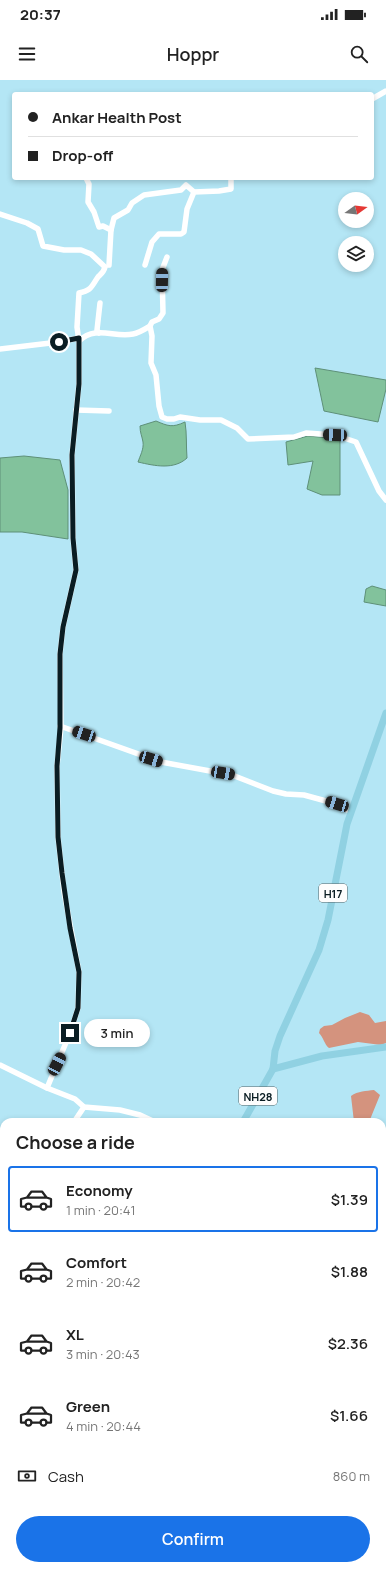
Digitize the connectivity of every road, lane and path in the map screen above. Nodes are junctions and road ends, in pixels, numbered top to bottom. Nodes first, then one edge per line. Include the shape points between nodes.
1 (386, 91) edge
2 (374, 98) edge
3 (87, 180) edge
4 (231, 180) edge
5 (194, 192) junction
6 (0, 214) edge
7 (111, 230) junction
8 (167, 257) dead end
9 (109, 265) dead end
10 (145, 265) dead end
11 (100, 303) dead end
12 (150, 326) junction
13 (99, 333) junction
14 (79, 340) junction
15 (0, 348) edge
16 (76, 410) junction
17 (109, 411) dead end
18 (386, 500) edge
19 (386, 713) edge
20 (60, 726) junction
21 (351, 812) junction
22 (386, 1047) edge
23 (0, 1065) edge
24 (272, 1069) junction
25 (47, 1088) junction
26 (84, 1107) junction
27 (77, 1118) edge
28 (146, 1118) edge
29 (246, 1118) edge

1 - 2 street
3 - 7 street via 88,202 99,227 104,226
4 - 5 street via 231,189
5 - 7 street via 186,185 181,190 144,195 132,203 128,210 114,218
5 - 10 street via 187,209 184,232 159,234 152,242
6 - 14 street via 27,222 38,229 43,246 82,250 91,254 105,267 92,287 79,293
7 - 9 street
8 - 12 street via 162,270 163,313
11 - 13 street via 97,330
12 - 13 street via 133,334
12 - 18 street via 151,363 156,375 162,417 221,420 237,428 248,439 294,437 306,433 335,435 356,442 379,491
13 - 14 street via 89,334
14 - 15 street
14 - 16 street
16 - 17 street
16 - 20 street via 72,455 76,570 63,627 60,654
19 - 21 main road, H17
20 - 21 street via 161,762 232,775 273,791 304,795 337,804
20 - 25 street via 57,766 58,837 64,892 79,972 78,1008
21 - 24 main road, H17 via 319,950 280,1036
22 - 24 main road, NH28 via 322,1056
23 - 25 street
24 - 29 main road, NH28
25 - 26 street via 75,1099
26 - 27 street
26 - 28 street via 120,1110

